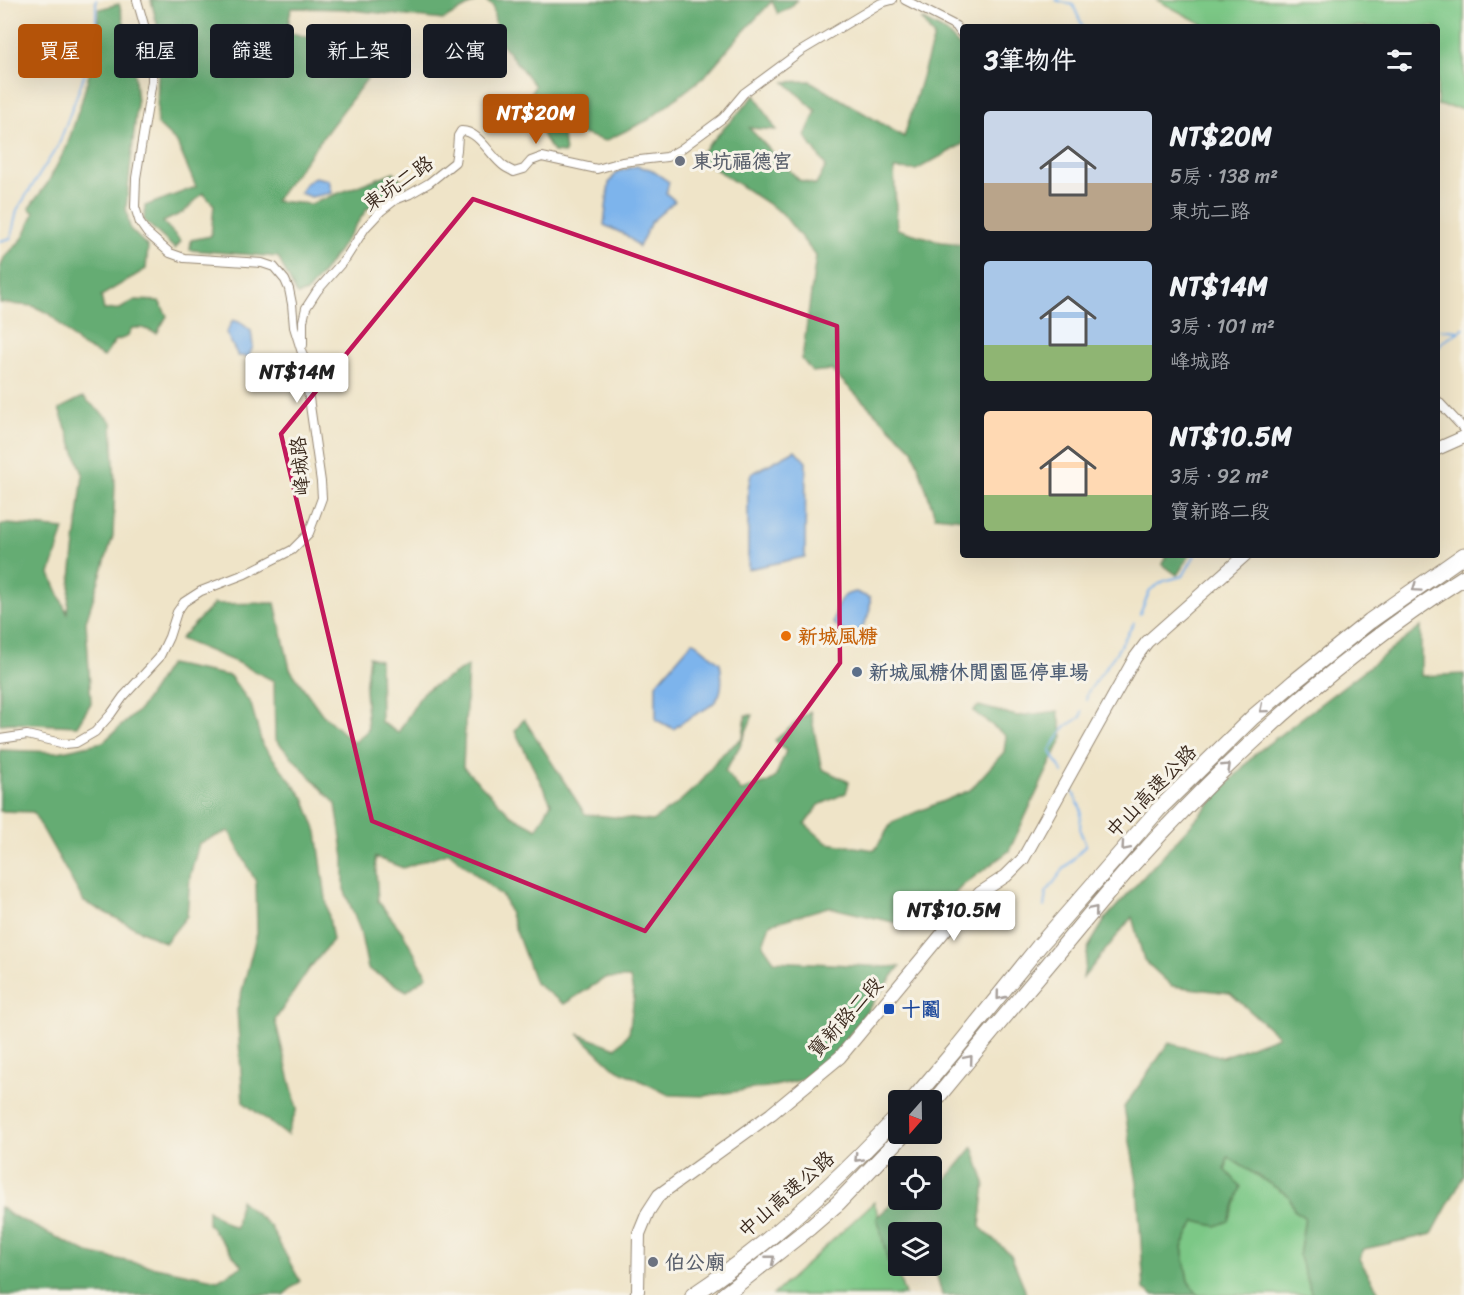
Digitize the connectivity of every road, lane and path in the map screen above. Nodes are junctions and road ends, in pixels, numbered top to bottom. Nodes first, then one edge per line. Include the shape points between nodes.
1 (137, 0) edge
2 (892, 0) edge
3 (905, 0) edge
4 (960, 32) edge
5 (303, 356) junction
6 (1440, 403) edge
7 (1464, 429) edge
8 (1464, 437) edge
9 (1440, 448) edge
10 (1464, 555) edge
11 (1242, 558) edge
12 (1464, 576) edge
13 (0, 739) edge
14 (921, 1090) edge
15 (942, 1092) edge
16 (888, 1126) edge
17 (894, 1144) edge
18 (636, 1295) edge
19 (693, 1295) edge
20 (724, 1295) edge

1 - 5 street, 峰城路 via 152,53 152,81 136,178 135,207 140,223 171,253 184,258 274,267 289,289
2 - 5 street, 東坑二路 via 801,51 744,93 723,118 667,157 597,169 542,156 514,172 504,167 475,136 461,131 455,162 429,183 381,211 317,291 303,321
3 - 4 street
5 - 13 street, 峰城路 via 322,498 309,533 292,550 184,602 159,658 95,732 76,743 64,744 27,735
6 - 7 street
8 - 9 street
10 -> 14 highway, 中山高速公路 via 1370,621 1294,682 1158,810
11 - 18 street, 寶新路二段 via 1147,642 1135,658 1023,859 961,911 840,1058 771,1114 659,1194 639,1234
15 -> 12 highway, 中山高速公路 via 1133,864 1212,782 1269,727 1376,637
16 -> 19 highway, 中山高速公路 via 816,1198
20 -> 17 highway, 中山高速公路 via 831,1209

